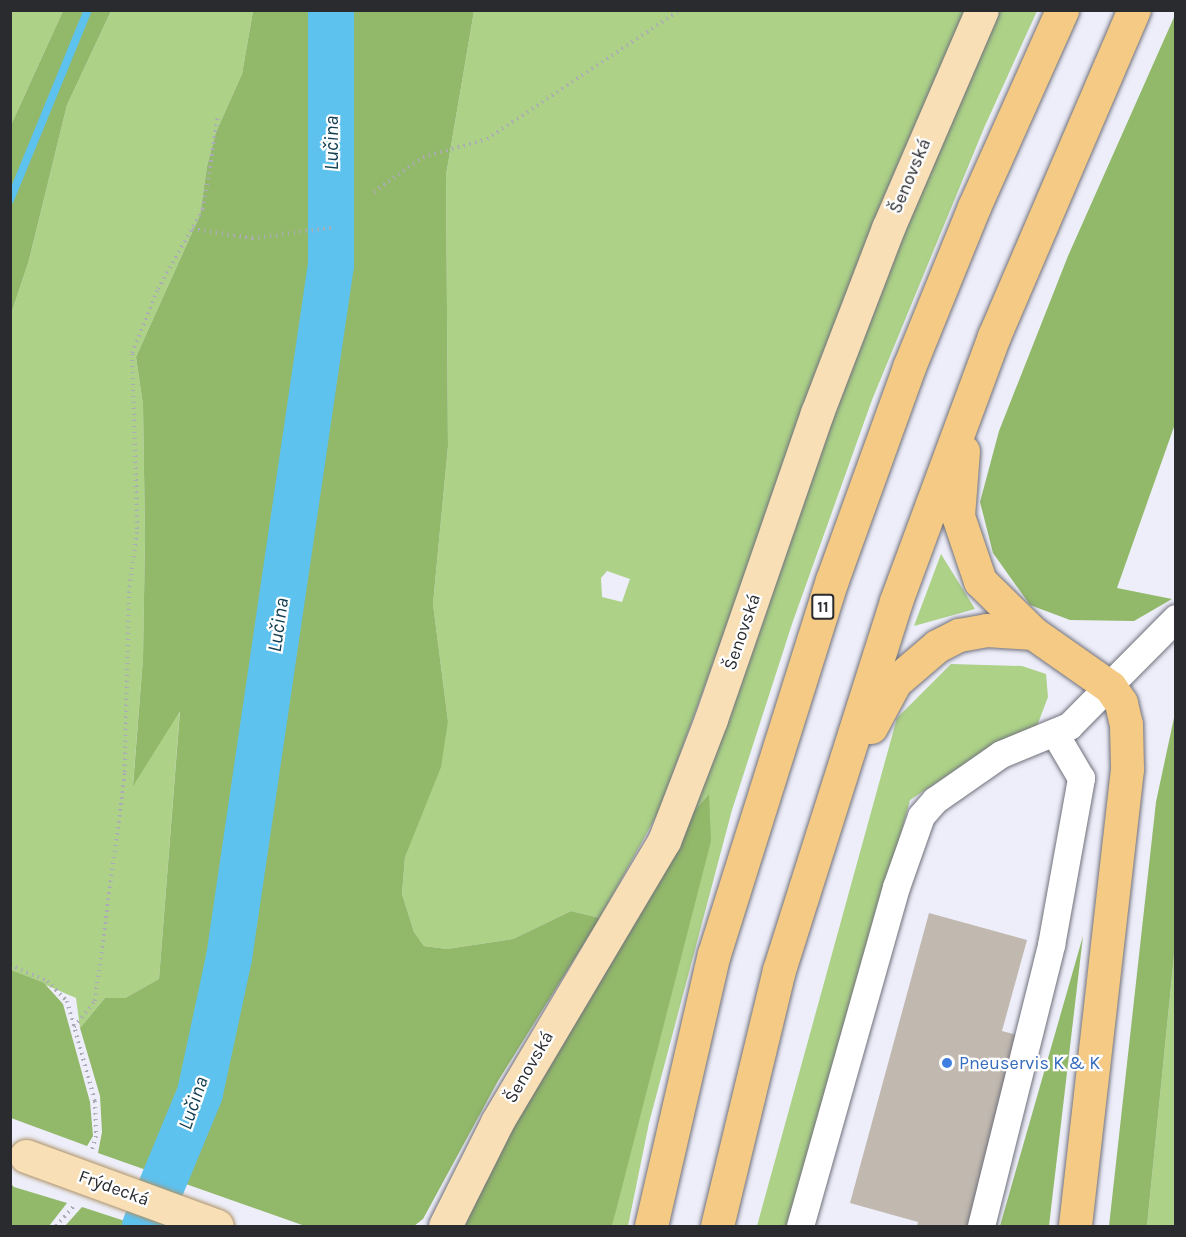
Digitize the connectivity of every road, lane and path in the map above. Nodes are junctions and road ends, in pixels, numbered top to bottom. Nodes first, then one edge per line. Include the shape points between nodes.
1 (680, 10) edge
2 (982, 10) edge
3 (1062, 10) edge
4 (1134, 10) edge
5 (218, 116) dead end
6 (374, 192) dead end
7 (332, 228) dead end
8 (192, 229) junction
9 (994, 336) junction
10 (1176, 618) edge
11 (1033, 633) junction
12 (1110, 687) junction
13 (1054, 732) junction
14 (814, 850) junction
15 (10, 965) edge
16 (74, 1027) junction
17 (18, 1153) edge
18 (90, 1157) dead end
19 (76, 1198) dead end
20 (56, 1227) edge
21 (217, 1227) edge
22 (445, 1227) edge
23 (651, 1227) edge
24 (717, 1227) edge
25 (800, 1227) edge
26 (981, 1227) edge
27 (1075, 1227) edge

1 - 6 path via 487,139 423,157
2 - 22 main road, Šenovská via 888,228 817,413 722,688 664,841 497,1122
3 - 23 highway, 11 via 974,207 909,367 832,580 714,954
4 - 9 highway
5 - 8 path via 203,209
7 - 8 path via 252,238
8 - 16 path via 158,289 132,353 137,529 129,593 125,772 95,1001
9 - 11 highway via 963,451 958,516 980,581
9 - 14 highway via 896,601
10 - 12 street
11 - 12 highway
11 - 14 highway via 986,630 959,635 937,646 905,671 872,723 844,810
12 - 13 street via 1069,726
12 - 27 highway via 1121,703 1126,724 1127,770
13 - 25 street via 1001,754 935,800 921,816 896,887
13 - 26 street via 1081,778 1052,945
14 - 24 highway via 779,970
15 - 16 path via 47,981 67,1001
16 - 18 path via 95,1101 96,1136
17 - 21 main road, Frýdecká, bridge
19 - 20 path via 73,1208

